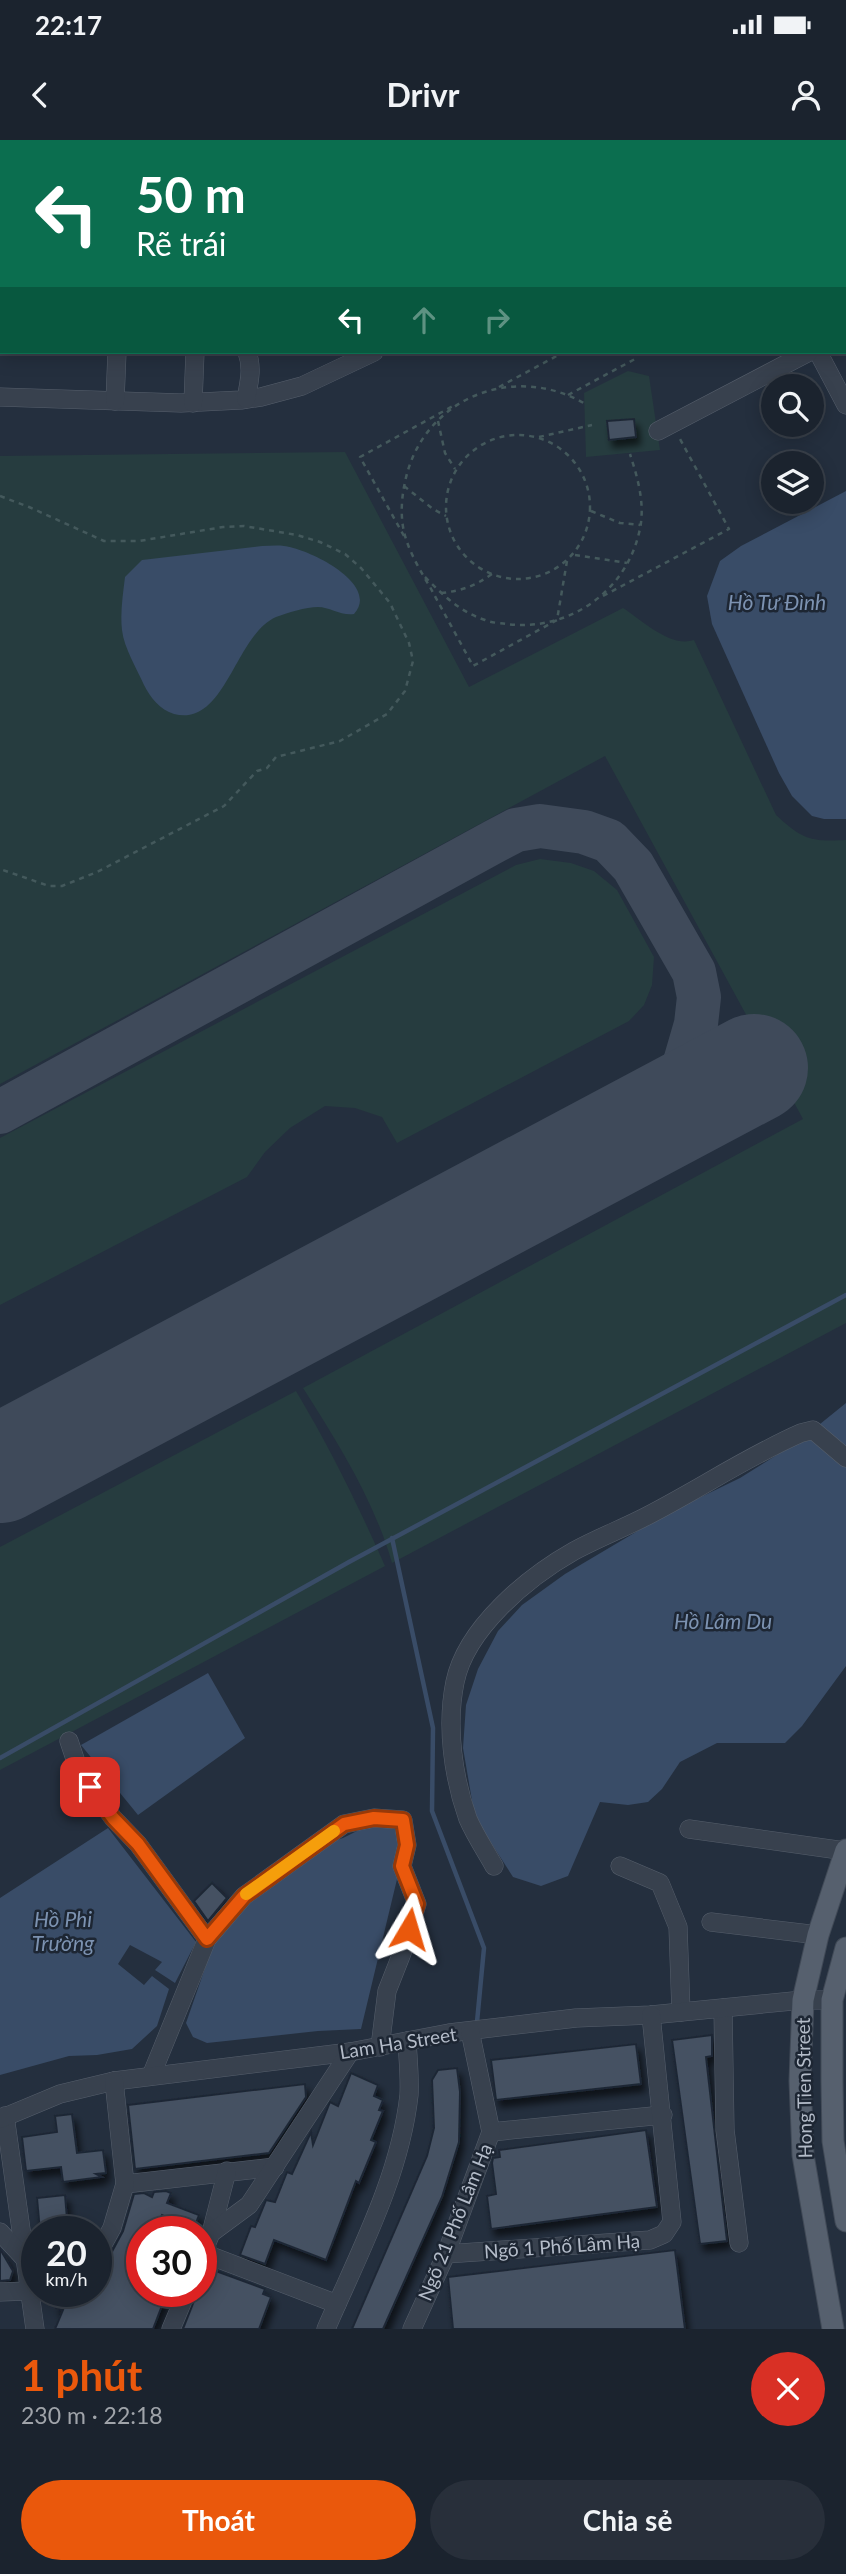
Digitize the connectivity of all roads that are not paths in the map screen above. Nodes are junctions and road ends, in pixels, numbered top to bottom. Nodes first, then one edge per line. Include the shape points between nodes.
1 (117, 354) edge
2 (193, 354) edge
3 (248, 354) edge
4 (370, 354) edge
5 (805, 354) edge
6 (819, 354) edge
7 (0, 397) edge
8 (246, 399) junction
9 (115, 401) junction
10 (193, 403) junction
11 (846, 405) edge
12 (665, 428) road end
13 (846, 1458) edge
14 (69, 1741) dead end
15 (690, 1829) dead end
16 (846, 1851) edge
17 (494, 1866) dead end
18 (620, 1866) dead end
19 (711, 1923) dead end
20 (818, 1935) junction
21 (207, 1939) junction
22 (846, 1948) edge
23 (803, 2000) junction
24 (832, 2000) junction
25 (723, 2008) junction
26 (681, 2012) junction
27 (651, 2015) junction
28 (470, 2031) junction
29 (407, 2041) junction
30 (380, 2047) junction
31 (350, 2052) junction
32 (151, 2076) junction
33 (114, 2081) junction
34 (663, 2115) junction
35 (3, 2117) edge
36 (491, 2132) junction
37 (841, 2158) edge
38 (275, 2167) junction
39 (227, 2171) junction
40 (125, 2184) junction
41 (215, 2216) edge
42 (846, 2221) edge
43 (112, 2228) edge
44 (217, 2229) edge
45 (0, 2232) edge
46 (21, 2238) edge
47 (739, 2243) dead end
48 (446, 2254) junction
49 (21, 2255) edge
50 (217, 2260) edge
51 (21, 2291) edge
52 (0, 2292) edge
53 (337, 2304) junction
54 (34, 2307) edge
55 (181, 2307) edge
56 (35, 2329) edge
57 (173, 2329) edge
58 (326, 2329) edge
59 (412, 2329) edge
60 (833, 2329) edge

1 - 9 street
2 - 10 street
3 - 8 street
4 - 8 street via 302,386
5 - 12 street
6 - 11 street
7 - 9 street
8 - 10 street
9 - 10 street
13 - 17 street via 813,1430 787,1439 573,1552 498,1608 464,1658 455,1682 452,1727 455,1774 469,1820
14 - 21 street via 79,1771
15 - 16 street
16 - 20 main road, Hong Tien Street
18 - 26 street via 660,1883 678,1927
19 - 20 street
20 - 23 main road, Hong Tien Street
21 - 30 street via 244,1896 344,1824 374,1818 403,1820 407,1845 402,1866 417,1904 387,1991
21 - 32 street
22 - 24 main road, Hong Tien Street
23 - 24 street, Lam Ha Street
23 - 25 street, Lam Ha Street
23 - 60 main road, Hong Tien Street via 803,2155
24 - 37 main road, Hong Tien Street via 832,2129
25 - 26 street, Lam Ha Street
25 - 47 street via 725,2130
26 - 27 street, Lam Ha Street
27 - 28 street, Lam Ha Street via 576,2018
27 - 34 street, Ngõ 1 Phố Lâm Hạ
28 - 29 street, Lam Ha Street
28 - 36 street, Ngõ 21 Phố Lâm Hạ
29 - 30 street, Lam Ha Street
29 - 53 street via 409,2094 401,2137 374,2218
30 - 31 street, Lam Ha Street
31 - 32 street, Lam Ha Street
31 - 38 street
32 - 33 street, Lam Ha Street
33 - 35 street, Lam Ha Street via 60,2094
33 - 40 street
34 - 36 street
34 - 48 street, Ngõ 1 Phố Lâm Hạ via 672,2222 664,2234 650,2240
35 - 46 street
36 - 48 street, Ngõ 21 Phố Lâm Hạ
37 - 42 main road, Hong Tien Street
38 - 39 street
38 - 44 street via 249,2205
39 - 40 street
39 - 41 street
40 - 43 street
45 - 49 street
48 - 59 street, Ngõ 21 Phố Lâm Hạ
50 - 53 street
51 - 52 street
53 - 58 street
54 - 56 street
55 - 57 street

